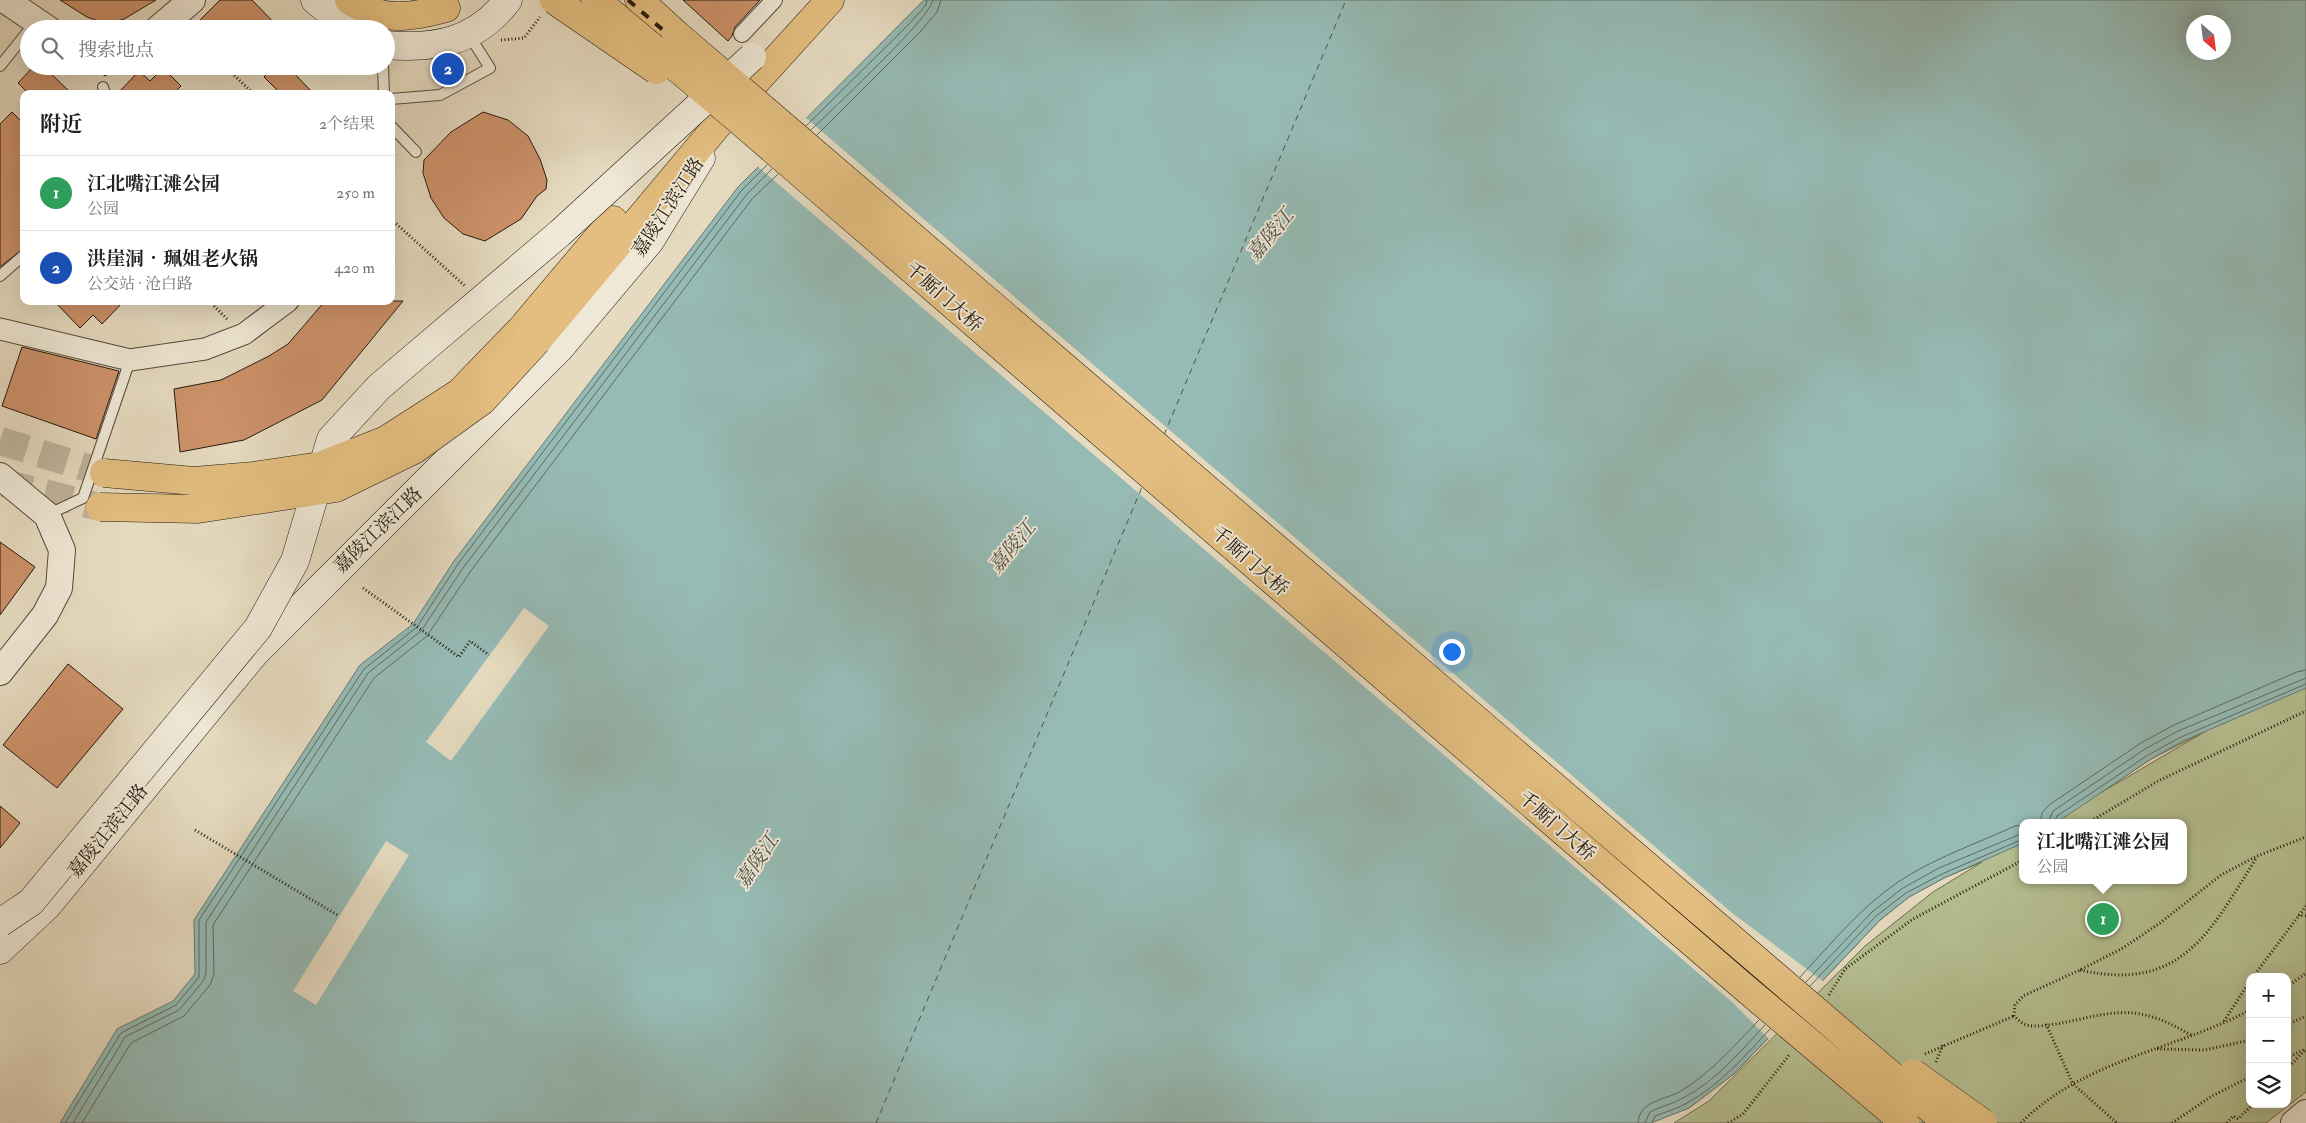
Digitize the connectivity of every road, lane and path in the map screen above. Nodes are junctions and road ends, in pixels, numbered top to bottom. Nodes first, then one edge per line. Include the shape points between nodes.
1 (5, 0) edge
2 (192, 0) edge
3 (315, 0) edge
4 (349, 0) edge
5 (508, 0) edge
6 (596, 0) edge
7 (639, 0) edge
8 (774, 0) edge
9 (804, 0) edge
10 (830, 0) edge
11 (446, 8) dead end
12 (548, 8) edge
13 (27, 20) edge
14 (169, 20) edge
15 (340, 20) edge
16 (469, 35) junction
17 (498, 40) dead end
18 (20, 44) edge
19 (395, 45) edge
20 (747, 46) junction
21 (0, 66) edge
22 (234, 75) edge
23 (383, 75) edge
24 (250, 90) edge
25 (384, 90) edge
26 (395, 99) edge
27 (733, 112) junction
28 (395, 130) edge
29 (416, 152) dead end
30 (395, 223) edge
31 (20, 258) edge
32 (0, 276) edge
33 (469, 290) dead end
34 (213, 305) edge
35 (283, 305) edge
36 (0, 329) edge
37 (244, 334) junction
38 (130, 360) junction
39 (104, 473) tunnel mouth
40 (0, 476) edge
41 (100, 507) tunnel mouth
42 (47, 515) junction
43 (295, 562) junction
44 (336, 570) junction
45 (363, 588) dead end
46 (489, 655) dead end
47 (0, 672) edge
48 (2306, 711) edge
49 (2095, 819) edge
50 (195, 830) dead end
51 (2306, 837) edge
52 (2257, 856) junction
53 (2019, 862) edge
54 (2306, 906) edge
55 (2298, 915) junction
56 (339, 916) dead end
57 (2306, 916) edge
58 (2, 944) edge
59 (1764, 967) junction
60 (1845, 969) dead end
61 (2080, 970) junction
62 (2256, 973) edge
63 (2306, 973) edge
64 (2291, 985) edge
65 (2246, 987) edge
66 (1746, 989) junction
67 (2246, 1012) edge
68 (2014, 1016) junction
69 (2306, 1016) edge
70 (2224, 1022) junction
71 (2291, 1023) edge
72 (2046, 1024) junction
73 (2191, 1035) junction
74 (2246, 1041) edge
75 (2154, 1049) junction
76 (2306, 1049) edge
77 (2291, 1056) edge
78 (1919, 1057) dead end
79 (2291, 1065) edge
80 (2246, 1079) edge
81 (2073, 1084) junction
82 (2249, 1108) edge
83 (2306, 1114) edge
84 (1877, 1123) edge
85 (1905, 1123) edge
86 (1947, 1123) edge
87 (1983, 1123) edge
88 (2021, 1123) edge
89 (2117, 1123) edge
90 (2172, 1123) edge
91 (2227, 1123) edge
92 (2294, 1123) edge

1 - 13 street
2 - 14 street
3 - 15 main road
4 - 11 main road via 363,9 393,17 414,16
5 - 16 main road via 490,21
6 - 27 main road, 千厮门大桥, bridge
7 - 59 main road, 千厮门大桥, bridge via 750,99
8 - 20 street
9 - 20 main road, 嘉陵江滨江路
10 - 27 main road, 嘉陵江滨江路
12 - 17 path via 524,38
12 - 27 main road, bridge
16 - 19 main road via 441,44
16 - 26 lane via 490,68 440,95
18 - 21 lane
20 - 39 main road, 嘉陵江滨江路, bridge via 521,329 459,393 386,440 320,466 194,481
20 - 43 main road, 嘉陵江滨江路, bridge via 560,232 379,387 331,439
22 - 24 path
23 - 25 lane
27 - 41 main road, 嘉陵江滨江路, bridge via 482,401 414,450 336,488 198,509
27 - 44 main road, 嘉陵江滨江路 via 650,240 560,348
27 - 66 main road, 千厮门大桥, bridge
28 - 29 lane
30 - 33 path
31 - 32 lane
34 - 37 path
35 - 37 street
36 - 38 street
37 - 38 street via 205,349
38 - 42 lane via 83,498
40 - 42 street
42 - 47 street via 62,550 59,588 45,615
43 - 44 main road via 307,577
43 - 58 main road, 嘉陵江滨江路, bridge via 258,628 31,902
44 - 58 main road, 嘉陵江滨江路 via 255,653 47,906
45 - 46 path via 459,657 470,641
48 - 49 path via 2158,781
50 - 56 path
51 - 52 path
52 - 61 path via 2221,875 2122,948
52 - 61 path via 2217,922 2182,956 2160,968 2133,976 2106,976
53 - 60 path via 1913,919
54 - 55 path
55 - 57 path
55 - 62 path
59 - 86 main road, 千厮门大桥, bridge
59 - 87 main road, bridge
61 - 68 path via 2023,996 2016,1004
63 - 64 path
65 - 70 path
66 - 84 main road, bridge
66 - 85 main road, 千厮门大桥, bridge
67 - 70 path
68 - 72 path via 2022,1024
68 - 78 path
69 - 71 path
70 - 73 path
72 - 73 path via 2096,1015 2132,1013 2160,1018
72 - 81 path
73 - 75 path
74 - 75 path via 2205,1050
75 - 81 path
76 - 77 path
76 - 79 path
80 - 90 path via 2212,1096
81 - 88 path via 2058,1092
81 - 89 path
82 - 91 path via 2238,1119 2233,1116
83 - 92 street

